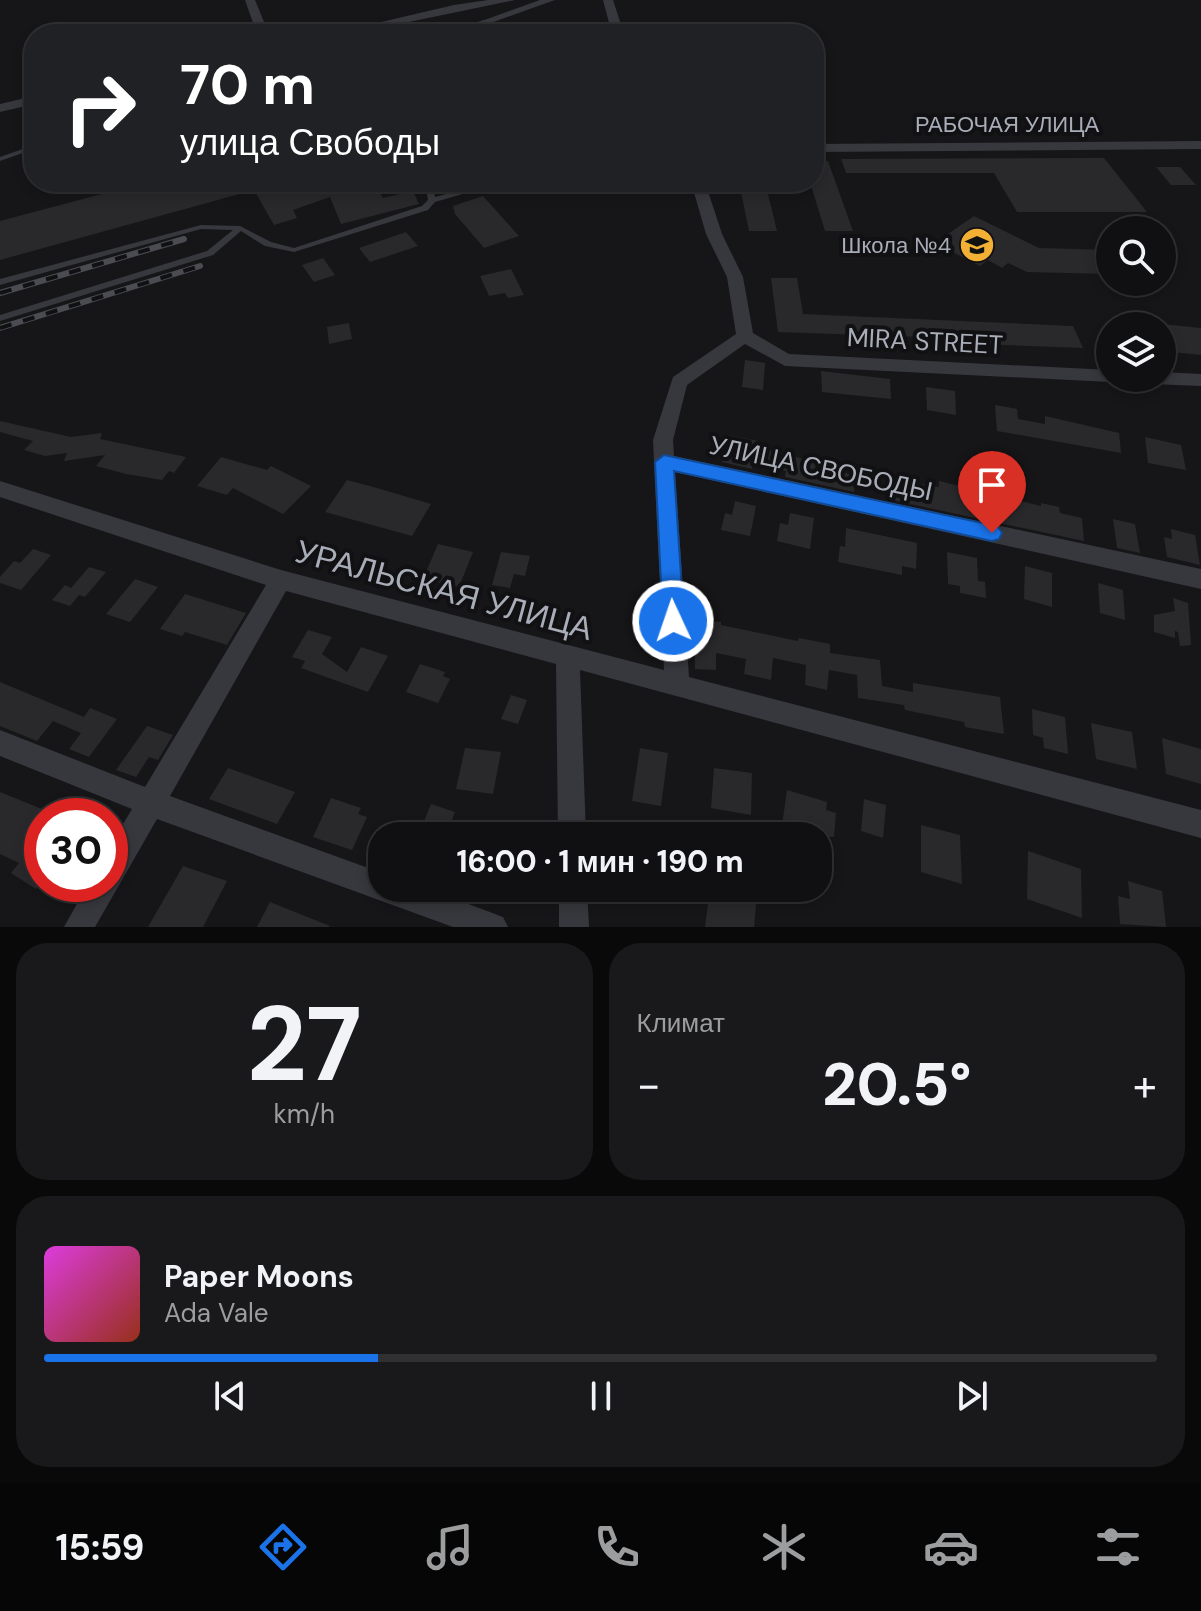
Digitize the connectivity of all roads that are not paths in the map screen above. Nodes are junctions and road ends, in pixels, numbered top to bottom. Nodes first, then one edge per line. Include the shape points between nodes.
1 (250, 0) edge
2 (510, 0) edge
3 (550, 0) edge
4 (608, 0) edge
5 (484, 22) joint
6 (259, 24) edge
7 (381, 24) edge
8 (480, 24) edge
9 (615, 24) edge
10 (24, 102) edge
11 (0, 108) edge
12 (1201, 145) edge
13 (824, 148) edge
14 (24, 151) edge
15 (0, 159) edge
16 (431, 192) edge
17 (462, 192) edge
18 (701, 192) edge
19 (432, 200) junction
20 (240, 228) junction
21 (0, 282) edge
22 (0, 318) edge
23 (745, 336) junction
24 (1096, 375) edge
25 (1176, 379) edge
26 (1201, 380) edge
27 (664, 462) junction
28 (0, 489) edge
29 (1201, 579) edge
30 (281, 580) junction
31 (568, 656) junction
32 (677, 685) junction
33 (0, 743) edge
34 (151, 803) junction
35 (572, 822) edge
36 (1201, 824) edge
37 (128, 842) edge
38 (368, 881) edge
39 (94, 902) edge
40 (425, 902) edge
41 (573, 902) edge
42 (79, 927) edge
43 (493, 927) edge
44 (574, 927) edge

1 - 6 street
2 - 7 street
3 - 5 street
4 - 9 street
5 - 8 lane
10 - 11 street
12 - 13 street, РАБОЧАЯ УЛИЦА
14 - 15 lane
16 - 19 lane
17 - 19 lane
18 - 23 street via 735,277
19 - 20 lane via 425,208 294,250 268,244
20 - 21 lane via 201,227
20 - 22 lane via 210,253
23 - 24 street, MIRA STREET via 785,360
23 - 27 street via 679,382 663,440
25 - 26 street
27 - 29 street, УЛИЦА СВОБОДЫ
27 - 32 street
28 - 30 street, УРАЛЬСКАЯ УЛИЦА
30 - 31 street, УРАЛЬСКАЯ УЛИЦА
30 - 34 street
31 - 32 street, УРАЛЬСКАЯ УЛИЦА
31 - 35 street
32 - 36 street, УРАЛЬСКАЯ УЛИЦА
33 - 34 street
34 - 37 street
34 - 38 street
39 - 42 street
40 - 43 street
41 - 44 street

